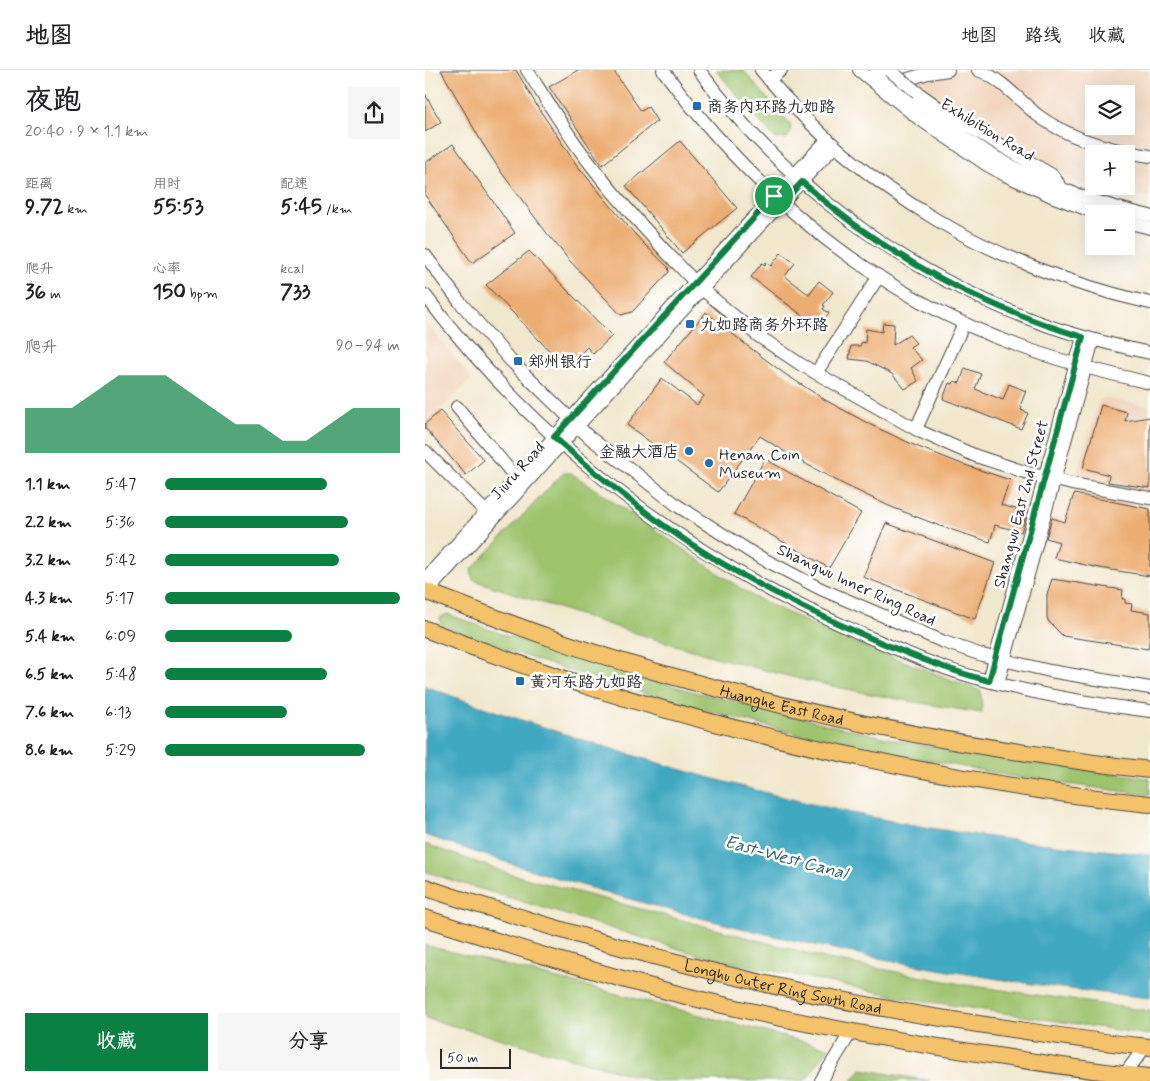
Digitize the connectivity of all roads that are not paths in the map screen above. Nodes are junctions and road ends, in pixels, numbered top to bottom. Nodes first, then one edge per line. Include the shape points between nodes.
1 (527, 70) edge
2 (663, 70) edge
3 (699, 70) edge
4 (781, 70) edge
5 (859, 70) edge
6 (948, 70) edge
7 (978, 70) edge
8 (991, 73) edge
9 (888, 74) edge
10 (765, 75) edge
11 (831, 143) junction
12 (1150, 156) edge
13 (798, 178) junction
14 (1063, 188) junction
15 (778, 199) junction
16 (1085, 209) edge
17 (1150, 216) edge
18 (1135, 224) edge
19 (1150, 228) edge
20 (425, 255) edge
21 (879, 276) junction
22 (699, 286) junction
23 (425, 295) edge
24 (1150, 304) edge
25 (963, 323) junction
26 (1088, 338) junction
27 (1150, 353) edge
28 (1080, 366) junction
29 (815, 373) junction
30 (1150, 383) edge
31 (457, 407) dead end
32 (574, 423) junction
33 (916, 430) junction
34 (558, 441) junction
35 (425, 451) edge
36 (516, 478) junction
37 (1049, 478) junction
38 (1150, 498) edge
39 (486, 512) junction
40 (426, 589) edge
41 (425, 629) edge
42 (1000, 659) junction
43 (994, 682) junction
44 (1150, 688) edge
45 (1150, 711) edge
46 (1150, 770) edge
47 (1150, 804) edge
48 (425, 887) edge
49 (425, 918) edge
50 (851, 1032) junction
51 (1147, 1047) edge
52 (1150, 1077) edge
53 (1121, 1078) edge
54 (821, 1081) edge
55 (1147, 1081) edge

1 - 22 street via 581,153 612,192
2 - 15 street via 715,136
3 - 13 street via 737,117
4 - 10 street
5 - 16 street, Exhibition Road via 918,118 987,164 1005,175
6 - 9 street
7 - 8 street
8 - 12 street via 1056,128 1110,148
9 - 14 street, bridge via 949,115 1051,175
9 - 14 street, Exhibition Road via 931,114 993,155
10 - 11 street
11 - 13 street, Jiuru Road
11 - 24 street via 919,209 984,246 1021,264 1074,283
13 - 15 street, Jiuru Road
13 - 26 street via 868,234 935,275 994,305
14 - 17 street, Exhibition Road
15 - 21 street via 826,239
15 - 22 street, Jiuru Road
18 - 19 street
20 - 32 street, Shangwu Inner Ring Road via 477,322
21 - 25 street
21 - 29 street
22 - 29 street via 757,335
22 - 32 street, Jiuru Road
23 - 34 street via 493,376
25 - 28 street via 1017,346
25 - 33 street
26 - 27 street
26 - 28 street, Shangwu East 2nd Street
28 - 30 street
28 - 37 street, Shangwu East 2nd Street
29 - 33 street
31 - 36 street
32 - 34 street, Jiuru Road
32 - 42 street, Shangwu Inner Ring Road via 678,506 779,568 943,642
33 - 37 street via 976,456
34 - 36 street, Jiuru Road
34 - 40 street, Jiuru Road
34 - 43 street via 664,525 767,589 926,661
35 - 39 street
36 - 39 street, Jiuru Road
37 - 38 street
37 - 42 street, Shangwu East 2nd Street
39 - 40 street, Jiuru Road
40 - 46 main road, Huanghe East Road via 524,628 656,672 779,704 947,740
41 - 47 main road via 578,684 770,738 941,774
42 - 43 street, Shangwu East 2nd Street
42 - 44 street, Shangwu Inner Ring Road via 1050,672
43 - 45 street via 1051,696
48 - 51 main road, Longhu Outer Ring South Road via 573,934 800,992 941,1018
49 - 50 main road, Longhu Outer Ring South Road via 678,994
50 - 53 main road, Longhu Outer Ring South Road
50 - 54 street
51 - 53 street
52 - 53 main road, Longhu Outer Ring South Road
52 - 55 main road

